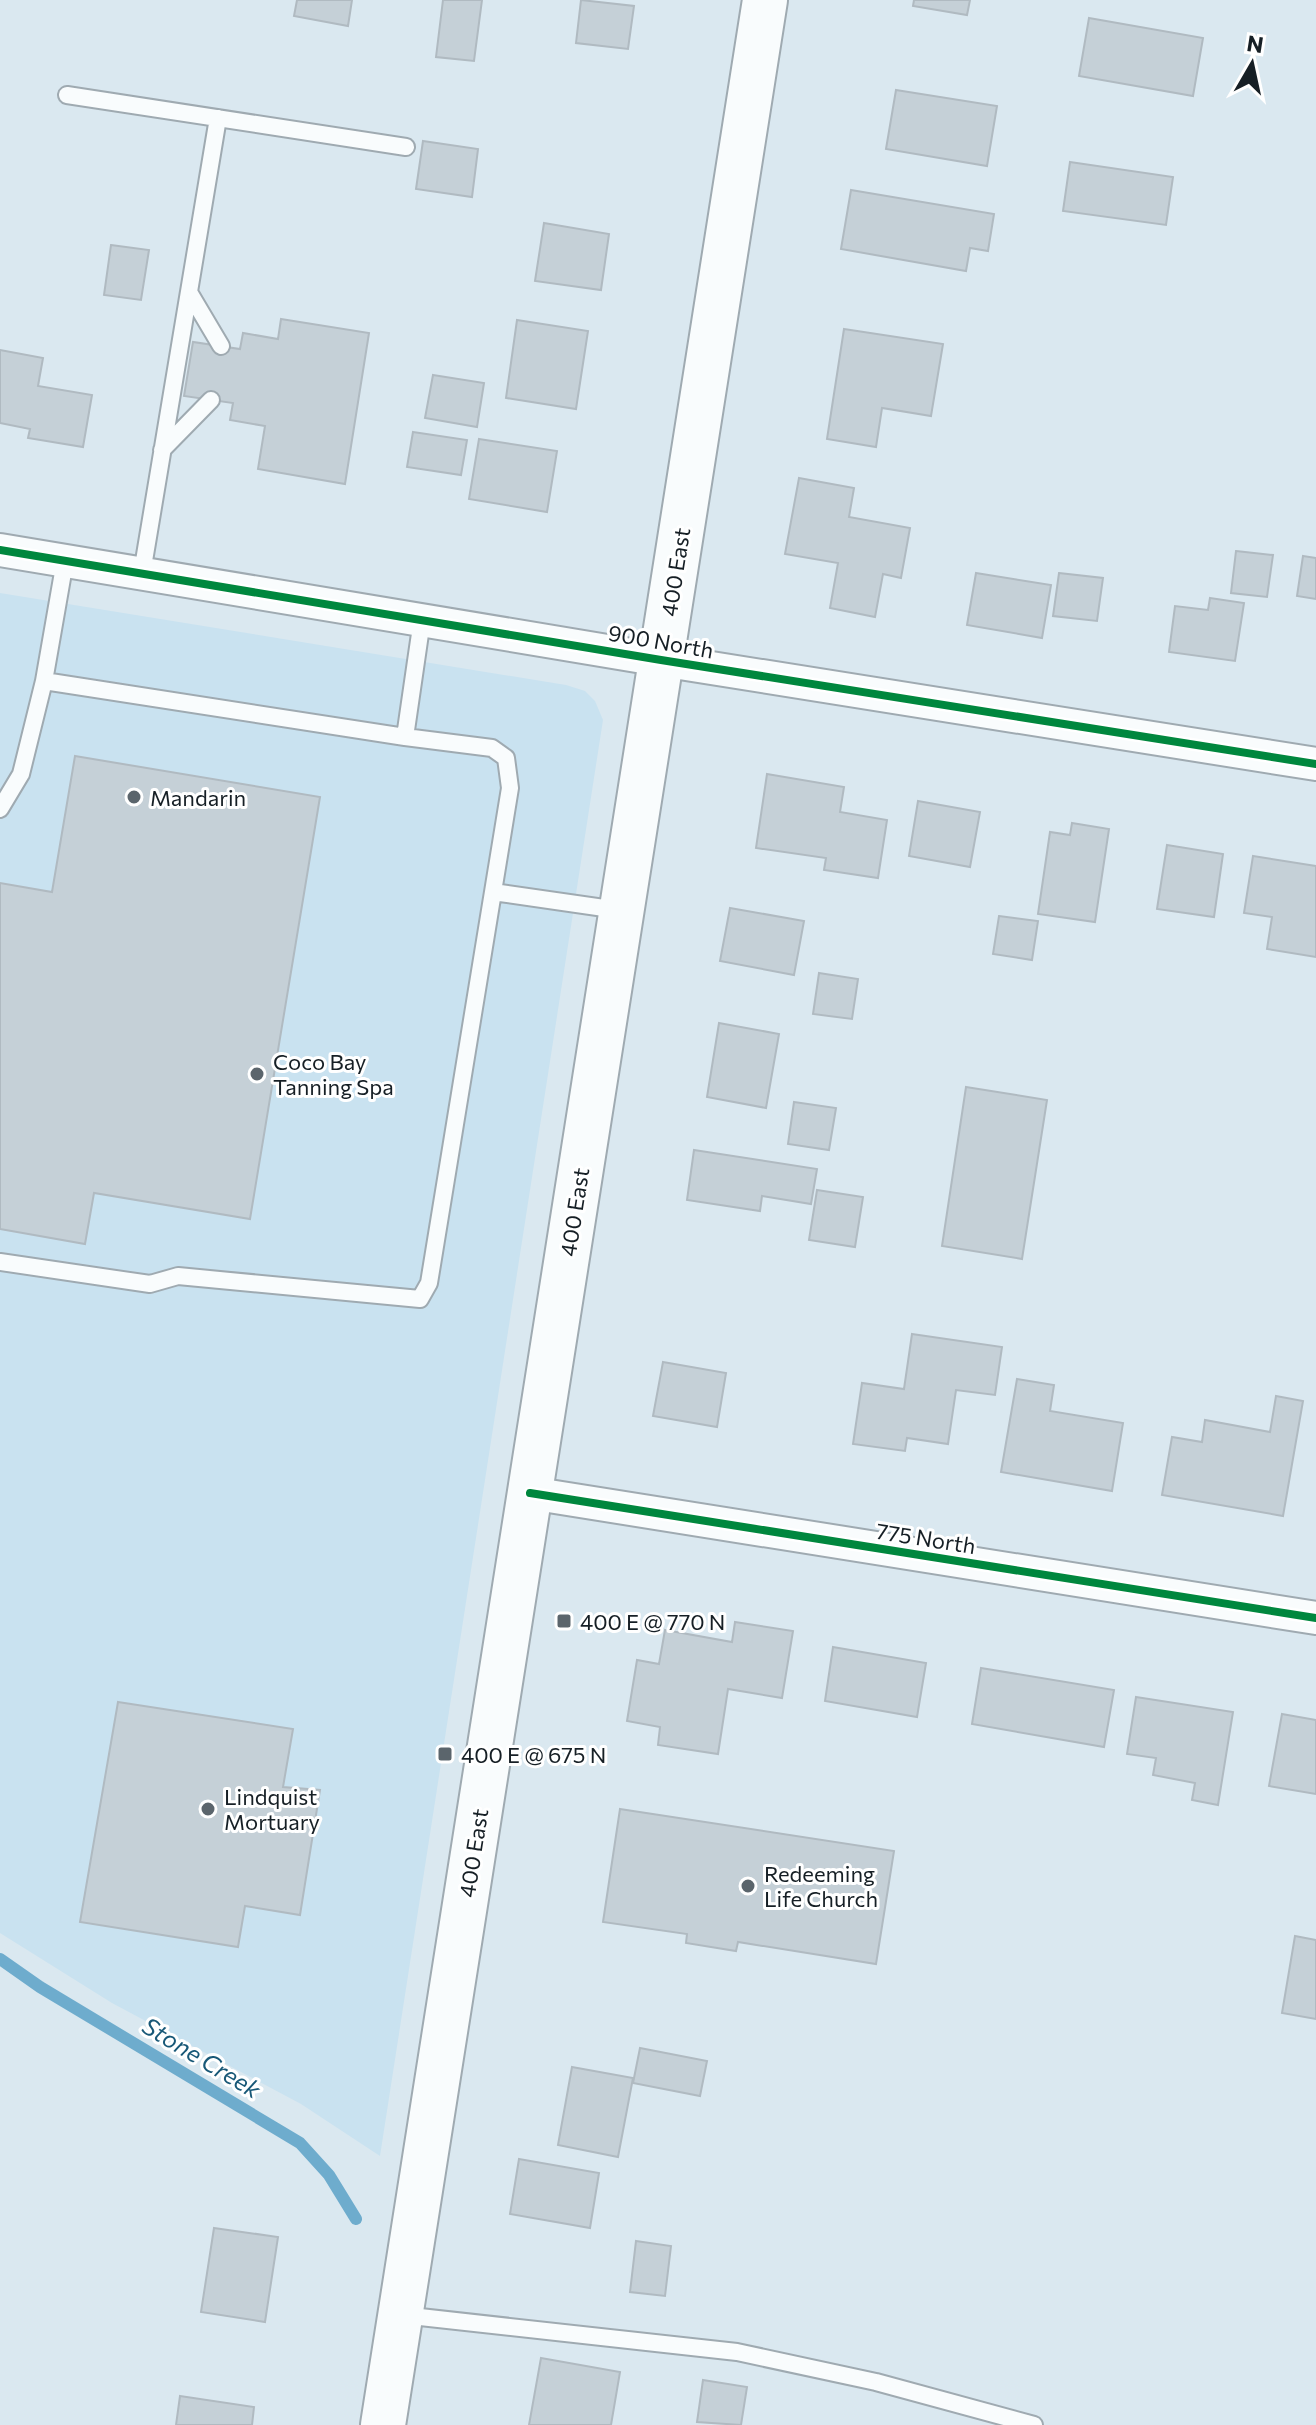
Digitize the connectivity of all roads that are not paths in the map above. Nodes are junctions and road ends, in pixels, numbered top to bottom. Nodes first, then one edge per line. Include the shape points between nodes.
1 (765, 0) edge
2 (67, 95) dead end
3 (218, 118) junction
4 (406, 147) dead end
5 (189, 292) junction
6 (221, 346) dead end
7 (211, 400) dead end
8 (162, 450) junction
9 (0, 550) edge
10 (65, 561) junction
11 (142, 573) junction
12 (422, 620) junction
13 (661, 660) junction
14 (44, 681) junction
15 (405, 737) junction
16 (1316, 764) edge
17 (0, 809) edge
18 (493, 892) junction
19 (622, 910) junction
20 (0, 1262) edge
21 (530, 1493) junction
22 (1316, 1618) edge
23 (400, 2315) junction
24 (383, 2425) edge
25 (1034, 2425) edge

1 - 13 main road, 400 East
2 - 3 lane
3 - 4 lane
3 - 5 lane
5 - 6 lane
5 - 8 lane
7 - 8 lane
8 - 11 lane
9 - 10 street, 900 North
10 - 11 street, 900 North
10 - 14 lane
11 - 12 street, 900 North
12 - 13 street, 900 North
12 - 15 lane
13 - 16 street, 900 North
13 - 19 main road, 400 East
14 - 15 lane
14 - 17 lane via 21,774
15 - 18 lane via 492,748 506,758 510,788
18 - 19 lane
18 - 20 lane via 429,1283 420,1299 178,1276 150,1284
19 - 21 main road, 400 East
21 - 22 street, 775 North
21 - 23 main road, 400 East
23 - 24 main road, 400 East
23 - 25 lane via 737,2352 876,2382

